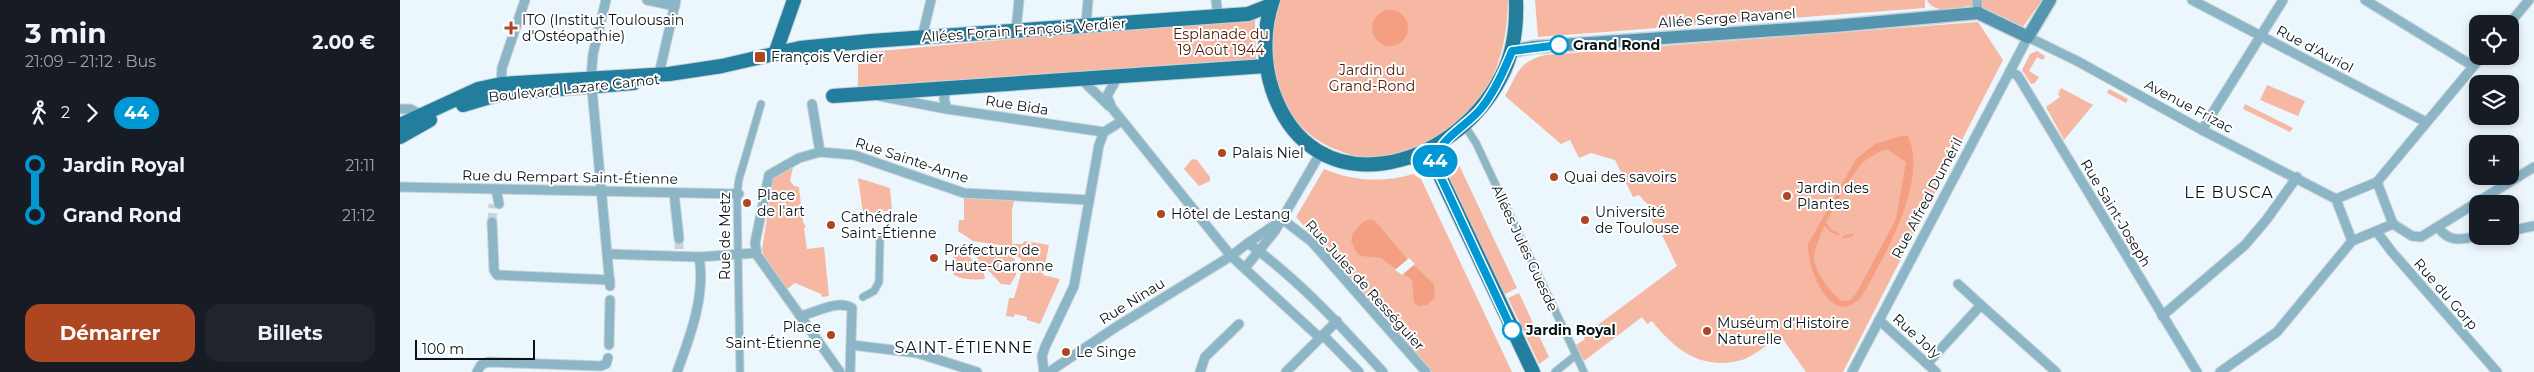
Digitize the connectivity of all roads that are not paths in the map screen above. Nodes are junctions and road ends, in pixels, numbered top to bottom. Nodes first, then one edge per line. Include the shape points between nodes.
1 (525, 0) edge
2 (606, 0) edge
3 (647, 0) edge
4 (794, 0) edge
5 (931, 0) edge
6 (1019, 0) edge
7 (1088, 0) edge
8 (1216, 0) edge
9 (1516, 0) edge
10 (1977, 0) edge
11 (2050, 0) edge
12 (2192, 0) edge
13 (2284, 0) edge
14 (2365, 0) edge
15 (2529, 0) edge
16 (676, 3) edge
17 (1272, 3) edge
18 (1978, 13) junction
19 (2516, 15) edge
20 (1218, 16) junction
21 (1086, 25) junction
22 (1016, 30) junction
23 (2262, 36) junction
24 (922, 37) junction
25 (2028, 37) junction
26 (1512, 51) junction
27 (775, 54) junction
28 (755, 60) junction
29 (1266, 66) junction
30 (2473, 66) joint
31 (2010, 71) junction
32 (659, 74) junction
33 (1118, 76) junction
34 (501, 79) junction
35 (1082, 79) junction
36 (592, 83) junction
37 (948, 88) junction
38 (869, 93) junction
39 (833, 96) dead end
40 (761, 104) dead end
41 (812, 104) dead end
42 (1112, 108) junction
43 (400, 109) edge
44 (947, 109) junction
45 (421, 114) junction
46 (1122, 121) junction
47 (2426, 122) junction
48 (400, 125) edge
49 (1465, 126) junction
50 (2202, 130) junction
51 (1104, 132) junction
52 (400, 137) edge
53 (1445, 141) junction
54 (820, 152) junction
55 (1321, 152) junction
56 (1412, 158) junction
57 (1435, 165) junction
58 (2534, 167) edge
59 (2297, 177) junction
60 (2377, 182) junction
61 (400, 187) edge
62 (602, 192) junction
63 (674, 193) junction
64 (738, 194) junction
65 (2336, 199) junction
66 (1089, 200) junction
67 (1282, 219) junction
68 (495, 222) tunnel mouth
69 (2393, 224) junction
70 (2534, 226) edge
71 (2438, 227) junction
72 (2519, 229) edge
73 (2378, 232) junction
74 (2469, 238) edge
75 (880, 239) dead end
76 (2352, 241) junction
77 (1248, 243) junction
78 (679, 248) junction
79 (1259, 251) junction
80 (756, 253) junction
81 (608, 254) junction
82 (737, 255) junction
83 (1231, 256) junction
84 (699, 257) junction
85 (1245, 268) junction
86 (1958, 284) dead end
87 (863, 297) dead end
88 (610, 300) dead end
89 (1981, 305) junction
90 (800, 316) junction
91 (2162, 316) junction
92 (1879, 320) junction
93 (1337, 321) junction
94 (1239, 324) dead end
95 (1322, 337) junction
96 (609, 345) dead end
97 (852, 345) junction
98 (1576, 355) junction
99 (606, 362) dead end
100 (1927, 364) junction
101 (479, 368) edge
102 (529, 368) edge
103 (677, 372) edge
104 (740, 372) edge
105 (841, 372) edge
106 (850, 372) edge
107 (977, 372) edge
108 (1044, 372) edge
109 (1049, 372) edge
110 (1200, 372) edge
111 (1286, 372) edge
112 (1359, 372) edge
113 (1383, 372) edge
114 (1426, 372) edge
115 (1533, 372) edge
116 (1555, 372) edge
117 (1584, 372) edge
118 (1852, 372) edge
119 (1936, 372) edge
120 (2056, 372) edge
121 (2196, 372) edge
122 (2220, 372) edge
123 (2497, 372) edge

1 - 34 street
2 - 36 street via 593,54
3 - 16 street
4 - 27 main road
5 - 24 street
6 - 22 street
7 - 21 street
8 - 20 street
9 - 26 main road
10 - 18 street
11 - 25 main road
12 - 23 street, Rue d'Auriol
13 - 23 street
14 - 30 street
15 - 19 street
16 - 32 street
17 - 20 main road, Allées Forain François Verdier via 1252,13
17 - 29 main road via 1266,38
18 - 25 main road
18 - 26 main road, Allée Serge Ravanel
20 - 21 main road, Allées Forain François Verdier
21 - 22 main road, Allées Forain François Verdier
22 - 24 main road, Allées Forain François Verdier
23 - 47 street, Rue d'Auriol
23 - 50 street
24 - 27 main road, Allées Forain François Verdier via 800,48
25 - 31 street, Rue Alfred Duméril
25 - 50 street, Avenue Frizac
26 - 49 main road via 1494,90
27 - 28 main road, Boulevard Lazare Carnot
28 - 32 main road, Boulevard Lazare Carnot
28 - 36 main road, Boulevard Lazare Carnot via 737,67 672,78
29 - 33 main road
29 - 55 main road via 1282,114 1299,135
30 - 47 street
31 - 91 street, Rue Saint-Joseph via 2018,76
31 - 92 street, Rue Alfred Duméril
32 - 36 main road, Boulevard Lazare Carnot
33 - 35 main road
33 - 42 street via 1107,96
34 - 36 main road, Boulevard Lazare Carnot
34 - 45 main road, Boulevard Lazare Carnot
35 - 37 main road
35 - 42 street
36 - 52 main road, Boulevard Lazare Carnot via 491,95 434,118
36 - 62 street
37 - 38 main road
37 - 44 street via 944,99
38 - 39 main road
38 - 44 street
40 - 64 street, Rue de Metz via 739,179
41 - 54 street
42 - 46 street
43 - 45 street
44 - 51 street, Rue Bida
45 - 48 main road, Boulevard Lazare Carnot
46 - 51 street
46 - 83 street
47 - 60 street
49 - 53 main road
49 - 98 street, Allées Jules Guesde
50 - 59 street, Avenue Frizac
51 - 66 street
53 - 56 main road
53 - 57 main road via 1438,151
54 - 66 street, Rue Sainte-Anne via 854,155 964,193
54 - 80 street, Rue Sainte-Anne via 799,158 772,172 766,182 755,241
55 - 56 main road via 1354,164 1374,165
55 - 67 street
56 - 57 main road via 1430,160
57 - 115 main road
58 - 71 street
59 - 65 street, Avenue Frizac
59 - 91 street via 2245,245
60 - 65 street
60 - 69 street
61 - 62 street, Rue du Rempart Saint-Étienne via 496,199
62 - 63 street, Rue du Rempart Saint-Étienne
62 - 81 street
63 - 64 street, Rue du Rempart Saint-Étienne
63 - 78 street
64 - 82 street, Rue de Metz
65 - 76 street
66 - 108 street via 1074,286 1045,347 1042,356
67 - 77 street, Rue Ninau
67 - 79 street
67 - 114 street, Rue Jules de Rességuier via 1312,242
68 - 81 street via 494,270 500,276 610,283
69 - 71 street via 2417,238
69 - 73 street
70 - 72 street
71 - 74 street via 2445,236 2456,240
73 - 76 street
73 - 123 street, Rue du Gorp
75 - 87 street via 879,282 874,291
76 - 122 street via 2281,328
77 - 79 street
77 - 83 street, Rue Ninau
78 - 81 street
78 - 84 street
79 - 85 street
79 - 93 street
80 - 82 street
80 - 90 street
82 - 84 street
82 - 104 street, Rue de Metz
83 - 85 street
83 - 109 street, Rue Ninau
84 - 103 street via 694,323
85 - 95 street
86 - 89 street
88 - 96 street
89 - 100 street
89 - 120 street
90 - 97 street via 850,306 853,312
90 - 105 street
91 - 121 street, Rue Saint-Joseph
92 - 100 street, Rue Joly
92 - 118 street, Rue Alfred Duméril
93 - 95 street
93 - 113 street
94 - 110 street via 1205,357
95 - 111 street
95 - 112 street
97 - 106 street
97 - 107 street via 917,354
98 - 116 street
98 - 117 street, Allées Jules Guesde
99 - 102 street
100 - 119 street, Rue Joly
101 - 102 street via 488,362

